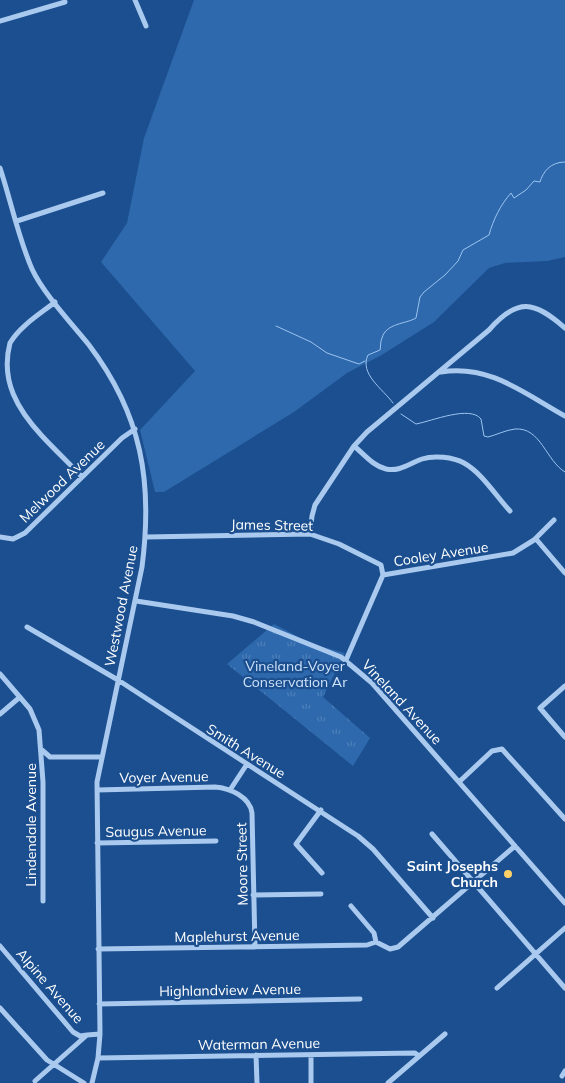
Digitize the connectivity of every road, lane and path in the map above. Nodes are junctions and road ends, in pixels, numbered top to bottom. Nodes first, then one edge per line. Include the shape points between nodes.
1 (135, 0) edge
2 (66, 2) dead end
3 (0, 21) edge
4 (146, 26) dead end
5 (0, 168) edge
6 (103, 192) dead end
7 (17, 221) junction
8 (55, 302) junction
9 (565, 328) edge
10 (441, 372) junction
11 (565, 416) edge
12 (135, 429) junction
13 (354, 446) junction
14 (82, 477) junction
15 (510, 511) dead end
16 (554, 520) dead end
17 (310, 534) junction
18 (0, 537) edge
19 (146, 537) junction
20 (536, 538) junction
21 (565, 573) edge
22 (383, 575) junction
23 (136, 601) junction
24 (27, 627) dead end
25 (346, 660) junction
26 (0, 674) edge
27 (118, 680) junction
28 (565, 686) edge
29 (20, 697) junction
30 (0, 714) edge
31 (565, 736) edge
32 (42, 750) junction
33 (102, 757) junction
34 (247, 764) junction
35 (459, 782) junction
36 (97, 790) junction
37 (230, 790) junction
38 (321, 810) junction
39 (565, 819) edge
40 (432, 834) dead end
41 (216, 841) dead end
42 (97, 843) junction
43 (515, 846) junction
44 (322, 873) dead end
45 (472, 883) junction
46 (321, 894) dead end
47 (254, 895) junction
48 (43, 901) dead end
49 (565, 903) edge
50 (351, 906) dead end
51 (433, 918) junction
52 (565, 928) edge
53 (376, 942) junction
54 (0, 946) edge
55 (255, 947) junction
56 (98, 949) junction
57 (535, 954) junction
58 (497, 988) dead end
59 (565, 988) edge
60 (360, 999) dead end
61 (99, 1004) junction
62 (0, 1008) edge
63 (100, 1034) junction
64 (445, 1034) dead end
65 (87, 1035) junction
66 (311, 1054) junction
67 (256, 1055) junction
68 (419, 1056) junction
69 (98, 1058) junction
70 (54, 1063) junction
71 (35, 1081) dead end
72 (84, 1083) edge
73 (92, 1083) edge
74 (257, 1083) edge
75 (311, 1083) edge
76 (388, 1083) edge

1 - 4 street
2 - 3 street
5 - 7 street, Westwood Avenue
6 - 7 street
7 - 8 street, Westwood Avenue via 32,270
8 - 12 street, Westwood Avenue via 114,381
8 - 14 street via 10,343 3,358 2,377 16,408
9 - 10 street via 536,307 512,309
10 - 11 street via 470,370 490,375
10 - 13 street
12 - 14 street, Melwood Avenue
12 - 19 street, Westwood Avenue via 146,486
13 - 15 street via 375,464 389,470 426,458 454,459 467,465
13 - 17 street via 315,505
14 - 18 street, Melwood Avenue via 25,533 13,539
16 - 20 street, Cooley Avenue
17 - 19 street, James Street
17 - 22 street, James Street via 372,559 380,565
19 - 23 street, Westwood Avenue
20 - 21 street
20 - 22 street, Cooley Avenue via 520,550 504,555
22 - 25 street, Cooley Avenue
23 - 25 street, Vineland Avenue via 241,618
23 - 27 street, Westwood Avenue
24 - 27 street, Smith Avenue
25 - 35 street, Vineland Avenue via 372,683
26 - 29 street, Lindendale Avenue
27 - 33 street, Westwood Avenue
27 - 34 street, Smith Avenue
28 - 31 street via 540,708
29 - 30 street
29 - 32 street, Lindendale Avenue via 37,722
32 - 33 street via 50,756
32 - 48 street, Lindendale Avenue
33 - 36 street, Westwood Avenue
34 - 37 street
34 - 38 street, Smith Avenue
35 - 39 street via 498,748 505,751
35 - 43 street, Vineland Avenue
36 - 37 street, Voyer Avenue via 206,786
36 - 42 street, Westwood Avenue
37 - 47 street, Moore Street via 247,802 252,810
38 - 44 street via 296,844
38 - 51 street, Smith Avenue via 373,850
40 - 45 street
41 - 42 street, Saugus Avenue
42 - 56 street, Westwood Avenue
43 - 45 street
43 - 49 street, Vineland Avenue
45 - 51 street
45 - 57 street
46 - 47 street
47 - 55 street, Moore Street
50 - 53 street via 374,933
51 - 53 street, Maplehurst Avenue via 394,949
52 - 57 street
53 - 55 street, Maplehurst Avenue via 367,945
54 - 65 street, Alpine Avenue via 73,1032
55 - 56 street, Maplehurst Avenue
56 - 61 street, Westwood Avenue
57 - 58 street
57 - 59 street
60 - 61 street, Highlandview Avenue
61 - 63 street, Westwood Avenue
62 - 70 street via 47,1060
63 - 65 street
63 - 69 street, Westwood Avenue
64 - 68 street
65 - 70 street
66 - 67 street, Waterman Avenue
66 - 68 street, Waterman Avenue via 415,1053
66 - 75 street
67 - 69 street, Waterman Avenue
67 - 74 street
68 - 76 street
69 - 73 street, Westwood Avenue
70 - 71 street
70 - 72 street

